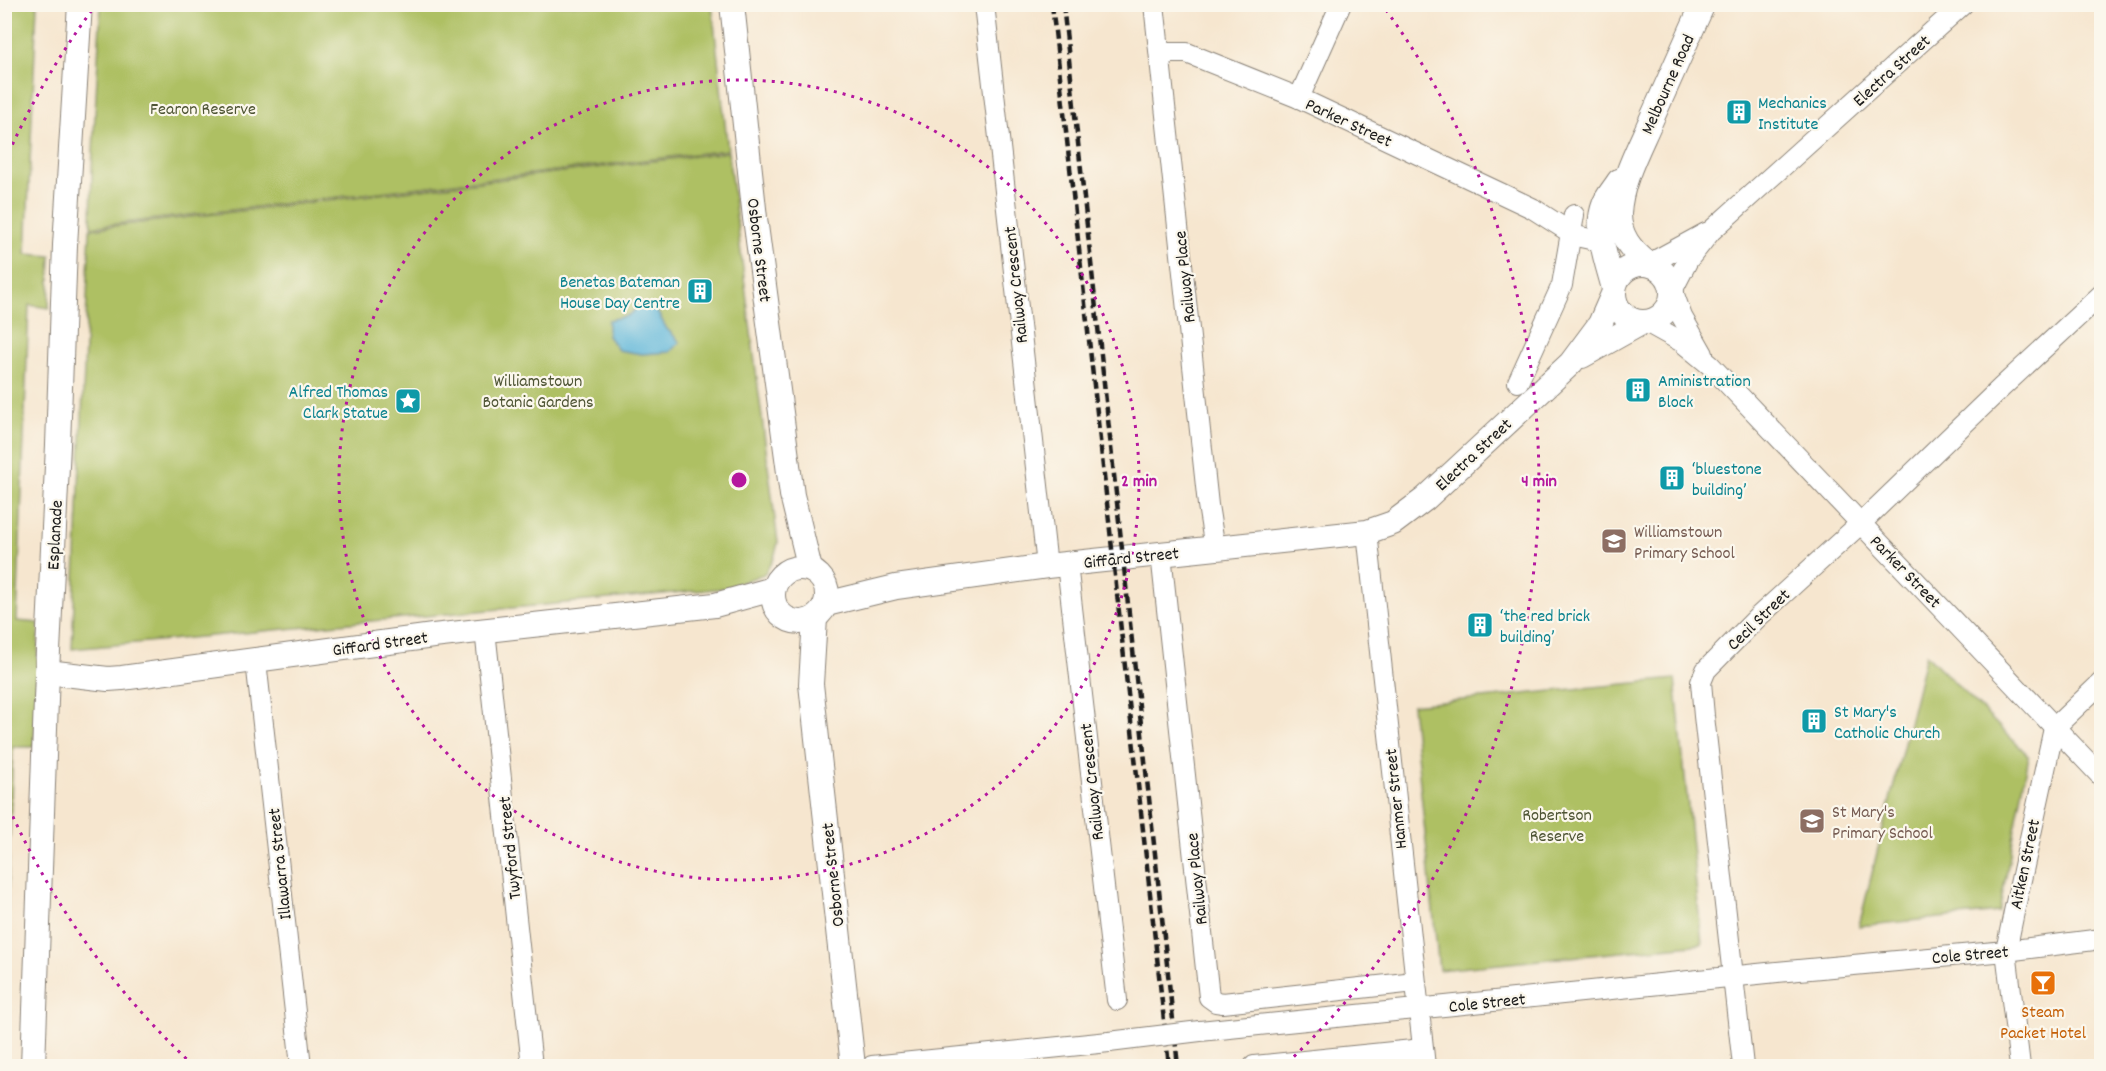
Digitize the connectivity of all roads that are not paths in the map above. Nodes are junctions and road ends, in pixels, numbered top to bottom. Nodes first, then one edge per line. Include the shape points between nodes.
1 (80, 4) edge
2 (732, 4) edge
3 (984, 4) edge
4 (1154, 4) edge
5 (1341, 4) edge
6 (1703, 4) edge
7 (1963, 4) edge
8 (1160, 53) junction
9 (1299, 98) junction
10 (1572, 223) junction
11 (1608, 226) junction
12 (1711, 231) junction
13 (1648, 264) junction
14 (1673, 290) junction
15 (1614, 291) junction
16 (2102, 294) edge
17 (1644, 322) junction
18 (1571, 363) junction
19 (1710, 364) junction
20 (1518, 382) dead end
21 (1860, 524) junction
22 (1367, 532) junction
23 (1215, 549) junction
24 (1161, 554) junction
25 (1057, 565) junction
26 (801, 595) junction
27 (485, 630) junction
28 (256, 661) junction
29 (47, 672) junction
30 (2102, 682) edge
31 (2054, 728) junction
32 (2102, 777) edge
33 (2102, 939) edge
34 (2006, 951) junction
35 (1732, 977) junction
36 (1415, 982) junction
37 (1116, 1000) dead end
38 (1418, 1009) junction
39 (1424, 1058) edge
40 (33, 1066) edge
41 (301, 1066) edge
42 (532, 1066) edge
43 (853, 1066) edge
44 (872, 1066) edge
45 (1254, 1066) edge
46 (1743, 1066) edge
47 (2020, 1066) edge

1 - 29 street, Esplanade via 65,246
2 - 26 street, Osborne Street
3 - 25 street, Railway Crescent
4 - 8 street, Railway Place
5 - 9 street
6 - 11 street, Melbourne Road via 1632,163 1606,200
7 - 12 street, Electra Street
8 - 9 street, Parker Street via 1187,53
8 - 23 street, Railway Place
9 - 10 street, Parker Street via 1532,208
10 - 11 street, Parker Street via 1586,238
10 - 20 street via 1562,285
11 - 13 street
11 - 15 street
12 - 13 street, Electra Street
12 - 14 street, Electra Street via 1688,260
13 - 14 street via 1666,274
13 - 15 street via 1635,264 1623,271
14 - 17 street via 1671,304 1664,314
14 - 19 street, Parker Street via 1682,317
15 - 17 street via 1622,313
15 - 18 street, Electra Street via 1600,324
16 - 21 street, Cecil Street
17 - 18 street, Electra Street
17 - 19 street, Parker Street via 1682,342
18 - 22 street, Electra Street via 1425,499 1393,523
19 - 21 street, Parker Street
21 - 31 street, Parker Street
21 - 35 street, Cecil Street via 1758,616 1706,670 1701,682
22 - 23 street, Giffard Street
22 - 36 street, Hanmer Street
23 - 24 street, Giffard Street
24 - 25 street, Giffard Street
24 - 36 street, Railway Place via 1209,996 1223,1003
25 - 26 street, Giffard Street via 896,587
25 - 37 street, Railway Crescent
26 - 27 street, Giffard Street
26 - 43 street, Osborne Street
27 - 28 street, Giffard Street
27 - 42 street, Twyford Street
28 - 29 street, Giffard Street via 108,679
28 - 41 street, Illawarra Street
29 - 40 street, Esplanade
30 - 31 street
31 - 32 street, Parker Street
31 - 34 street, Aitken Street
33 - 34 street, Cole Street
34 - 35 street, Cole Street
34 - 47 street, Aitken Street
35 - 38 street, Cole Street
35 - 46 street, Cecil Street
36 - 38 street, Hanmer Street
38 - 39 street, Hanmer Street
38 - 44 street, Cole Street, bridge
39 - 45 street

